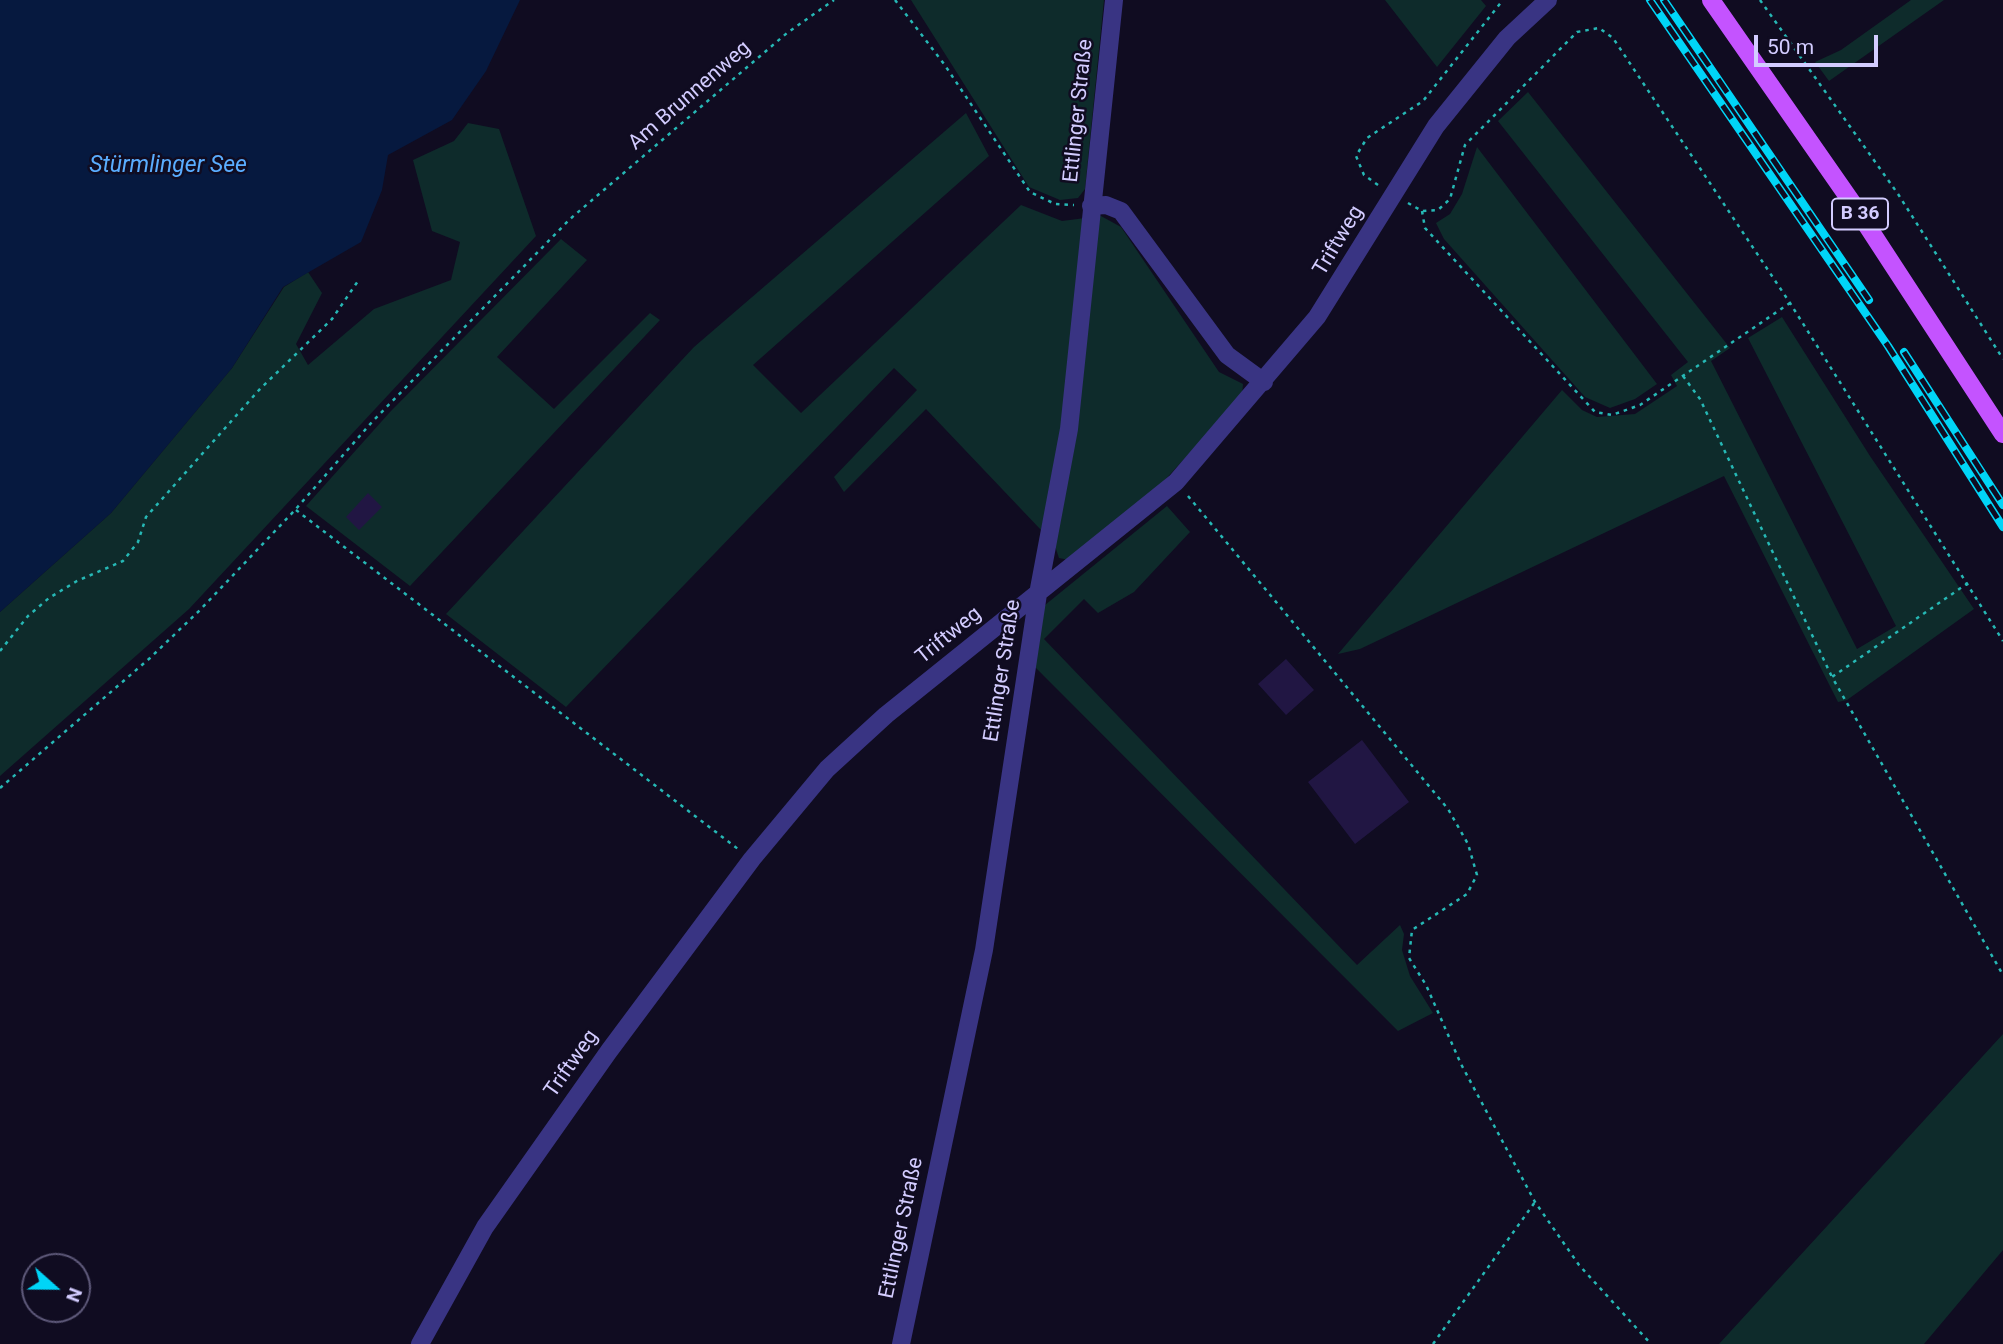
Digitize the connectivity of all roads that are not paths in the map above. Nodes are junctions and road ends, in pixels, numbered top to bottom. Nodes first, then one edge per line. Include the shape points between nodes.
1 (1114, 0) edge
2 (1548, 0) edge
3 (1711, 0) edge
4 (1091, 206) junction
5 (1264, 382) junction
6 (2003, 433) edge
7 (1038, 594) junction
8 (420, 1344) edge
9 (901, 1344) edge

1 - 4 street, Ettlinger Straße
2 - 5 street, Triftweg via 1488,60 1436,126 1338,287
3 - 6 main road, B 36 via 1853,204
4 - 5 street via 1121,211 1227,355
4 - 7 street, Ettlinger Straße via 1069,429
5 - 7 street, Triftweg via 1176,482
7 - 8 street, Triftweg via 886,715 827,769 752,859 485,1227
7 - 9 street, Ettlinger Straße via 984,950

